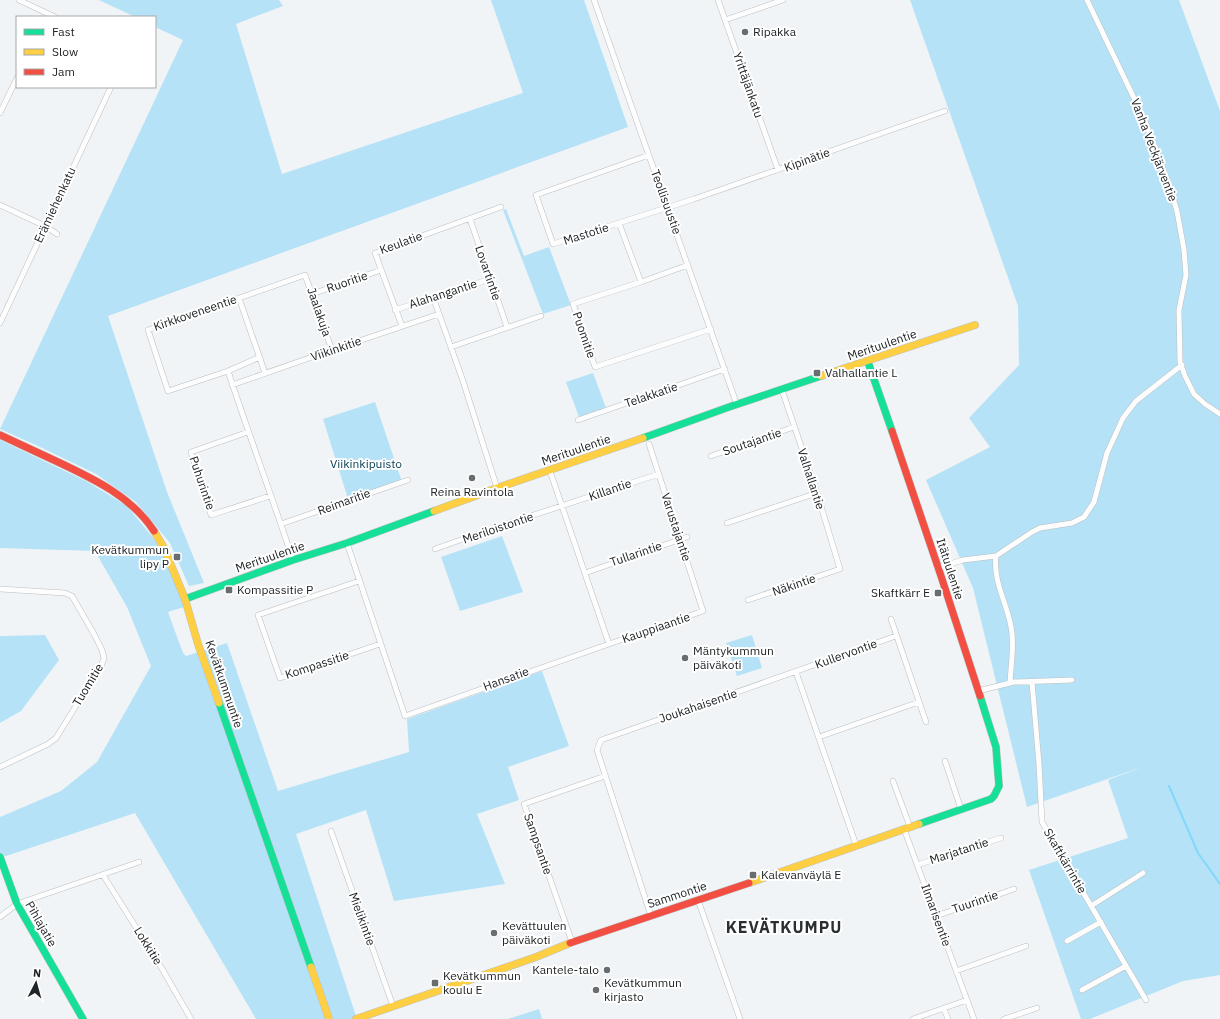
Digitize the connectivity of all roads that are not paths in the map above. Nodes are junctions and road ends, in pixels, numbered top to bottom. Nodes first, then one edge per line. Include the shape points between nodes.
1 (19, 0) edge
2 (594, 0) edge
3 (718, 0) edge
4 (783, 0) edge
5 (1087, 0) edge
6 (47, 15) edge
7 (725, 20) junction
8 (16, 80) edge
9 (111, 88) edge
10 (945, 111) dead end
11 (0, 113) edge
12 (649, 155) junction
13 (778, 170) junction
14 (0, 205) edge
15 (501, 207) dead end
16 (668, 207) junction
17 (470, 219) junction
18 (619, 223) junction
19 (45, 226) junction
20 (57, 234) dead end
21 (688, 265) junction
22 (382, 270) junction
23 (305, 275) joint
24 (490, 279) junction
25 (641, 282) junction
26 (312, 294) junction
27 (433, 297) junction
28 (239, 298) junction
29 (395, 310) junction
30 (439, 314) junction
31 (541, 316) dead end
32 (0, 323) edge
33 (975, 325) dead end
34 (402, 326) junction
35 (507, 327) junction
36 (711, 329) junction
37 (451, 347) junction
38 (332, 350) junction
39 (260, 358) junction
40 (868, 362) junction
41 (1182, 365) junction
42 (725, 369) junction
43 (228, 372) junction
44 (266, 373) junction
45 (232, 385) junction
46 (782, 390) junction
47 (737, 405) junction
48 (1220, 414) edge
49 (578, 420) dead end
50 (794, 427) junction
51 (248, 432) junction
52 (0, 435) edge
53 (649, 444) dead end
54 (711, 456) dead end
55 (550, 471) junction
56 (659, 474) junction
57 (408, 480) dead end
58 (497, 488) junction
59 (817, 493) junction
60 (270, 496) junction
61 (562, 507) junction
62 (728, 523) dead end
63 (281, 524) junction
64 (687, 537) dead end
65 (680, 539) junction
66 (347, 543) junction
67 (435, 549) dead end
68 (996, 556) junction
69 (293, 560) junction
70 (937, 568) junction
71 (840, 569) joint
72 (585, 572) junction
73 (359, 581) junction
74 (0, 589) edge
75 (185, 598) junction
76 (748, 600) dead end
77 (703, 611) joint
78 (891, 620) dead end
79 (896, 636) junction
80 (380, 644) junction
81 (609, 644) junction
82 (796, 672) junction
83 (1072, 680) dead end
84 (1032, 682) junction
85 (1010, 683) junction
86 (978, 691) junction
87 (919, 702) junction
88 (926, 722) dead end
89 (819, 737) junction
90 (945, 761) dead end
91 (0, 768) edge
92 (605, 776) junction
93 (893, 781) dead end
94 (999, 786) joint
95 (961, 809) junction
96 (907, 828) junction
97 (332, 832) dead end
98 (1001, 838) dead end
99 (856, 845) junction
100 (0, 857) edge
101 (139, 862) dead end
102 (917, 865) junction
103 (1144, 873) dead end
104 (103, 875) junction
105 (1014, 889) dead end
106 (698, 900) junction
107 (17, 904) junction
108 (1091, 906) junction
109 (651, 916) junction
110 (936, 916) junction
111 (0, 917) edge
112 (1101, 922) junction
113 (1067, 941) dead end
114 (572, 942) junction
115 (1026, 946) dead end
116 (1126, 966) junction
117 (956, 971) junction
118 (1082, 990) dead end
119 (968, 1000) junction
120 (1146, 1000) dead end
121 (393, 1006) junction
122 (1037, 1008) dead end
123 (944, 1009) junction
124 (83, 1019) edge
125 (191, 1019) edge
126 (329, 1019) edge
127 (356, 1019) edge
128 (740, 1019) edge
129 (913, 1019) edge
130 (948, 1019) edge
131 (974, 1019) edge
132 (1004, 1019) edge

1 - 6 street
2 - 12 street, Teollisuustie
3 - 7 street, Yrittäjänkatu
4 - 7 street
5 - 41 street, Vanha Veckjärventie via 1145,121 1178,211 1186,275 1179,310
7 - 13 street, Yrittäjänkatu
8 - 11 street
9 - 19 street, Erämiehenkatu
10 - 13 street, Kipinätie
12 - 16 street, Teollisuustie
12 - 18 street, Mastotie via 536,195 553,244
13 - 16 street, Kipinätie
14 - 19 street
15 - 17 street, Keulatie
16 - 18 street, Mastotie
16 - 21 street, Teollisuustie
17 - 22 street, Keulatie via 375,252
17 - 24 street, Lovartintie
18 - 25 street
19 - 20 street
19 - 32 street, Erämiehenkatu
21 - 25 street, Puomitie
21 - 36 street, Teollisuustie
22 - 26 street, Ruoritie
22 - 29 street, Keulatie
23 - 26 street, Jaalakuja
23 - 28 street, Kirkkoveneentie
24 - 27 street, Alahangantie
24 - 35 street, Lovartintie
25 - 36 street, Puomitie via 573,304 595,367
26 - 38 street, Jaalakuja
27 - 29 street, Alahangantie
27 - 30 street
28 - 39 street
28 - 43 street, Kirkkoveneentie via 148,330 168,391
29 - 34 street, Keulatie
30 - 34 street, Viikinkitie
30 - 37 street
31 - 35 street
33 - 40 street, Merituulentie
34 - 38 street, Viikinkitie
35 - 37 street
36 - 42 street, Teollisuustie
37 - 58 street
38 - 44 street, Viikinkitie
39 - 43 street, Kirkkoveneentie
39 - 44 street
40 - 46 street, Merituulentie
40 - 70 street, Itätuulentie
41 - 48 street, Vanha Veckjärventie via 1194,394
41 - 68 street via 1136,401 1123,418 1107,452 1094,502 1084,517 1072,523 1040,528
42 - 47 street, Teollisuustie
42 - 49 street, Telakkatie
43 - 45 street
44 - 45 street, Viikinkitie
45 - 51 street
46 - 47 street, Merituulentie
46 - 50 street, Valhallantie
47 - 55 street, Merituulentie
50 - 54 street, Soutajantie
50 - 59 street, Valhallantie
51 - 60 street
51 - 60 street, Puhurintie via 191,452 211,514
52 - 75 street, Kevätkummuntie via 87,476 129,503 149,524 164,548
53 - 56 street, Varustajantie
55 - 58 street, Merituulentie
55 - 61 street
56 - 61 street, Killantie
56 - 65 street, Varustajantie
57 - 63 street, Reimaritie
58 - 66 street, Merituulentie
59 - 62 street
59 - 71 street, Valhallantie
60 - 63 street
61 - 67 street, Meriloistontie
61 - 72 street
63 - 69 street
64 - 65 street, Tullarintie
65 - 72 street, Tullarintie
65 - 77 street, Varustajantie
66 - 69 street, Merituulentie
66 - 73 street, Hansatie
68 - 70 street via 963,560
68 - 85 street via 996,574 1011,622 1013,640
69 - 75 street, Merituulentie
70 - 86 street, Itätuulentie
71 - 76 street, Näkintie
72 - 81 street
73 - 80 street, Hansatie
73 - 80 street, Kompassitie via 258,615 280,678
74 - 91 street, Tuomitie via 64,593 72,596 94,634 104,658 56,738
75 - 126 street, Kevätkummuntie via 198,644
77 - 81 street, Kauppiaantie
78 - 79 street
79 - 82 street, Kullervontie
79 - 87 street
80 - 81 street, Hansatie via 405,716
82 - 89 street
82 - 92 street, Joukahaisentie via 601,740 597,750
83 - 84 street
84 - 85 street
84 - 108 street, Skaftkärrintie via 1042,822
85 - 86 street
86 - 94 street, Itätuulentie via 996,747
87 - 88 street
87 - 89 street
89 - 99 street
90 - 95 street
92 - 109 street, Joukahaisentie
92 - 114 street, Sampsantie via 524,804
93 - 96 street, Ilmarisentie
94 - 95 street, Sammontie via 991,799
95 - 96 street, Sammontie
96 - 99 street, Sammontie
96 - 102 street, Ilmarisentie
97 - 121 street, Mielikintie
98 - 102 street, Marjatantie
99 - 106 street, Sammontie
100 - 107 street, Pihlajatie
101 - 104 street
102 - 110 street, Ilmarisentie
103 - 108 street
104 - 107 street
104 - 125 street, Lokkitie
105 - 110 street, Tuurintie
106 - 109 street, Sammontie
106 - 128 street
107 - 111 street
107 - 124 street, Pihlajatie
108 - 112 street, Skaftkärrintie
109 - 114 street, Sammontie
110 - 117 street, Ilmarisentie
112 - 113 street
112 - 116 street, Skaftkärrintie
114 - 121 street, Sammontie via 536,957
115 - 117 street
116 - 118 street
116 - 120 street, Skaftkärrintie
117 - 119 street, Ilmarisentie
119 - 123 street
119 - 131 street, Ilmarisentie
121 - 127 street, Sammontie
122 - 132 street
123 - 129 street
123 - 130 street

